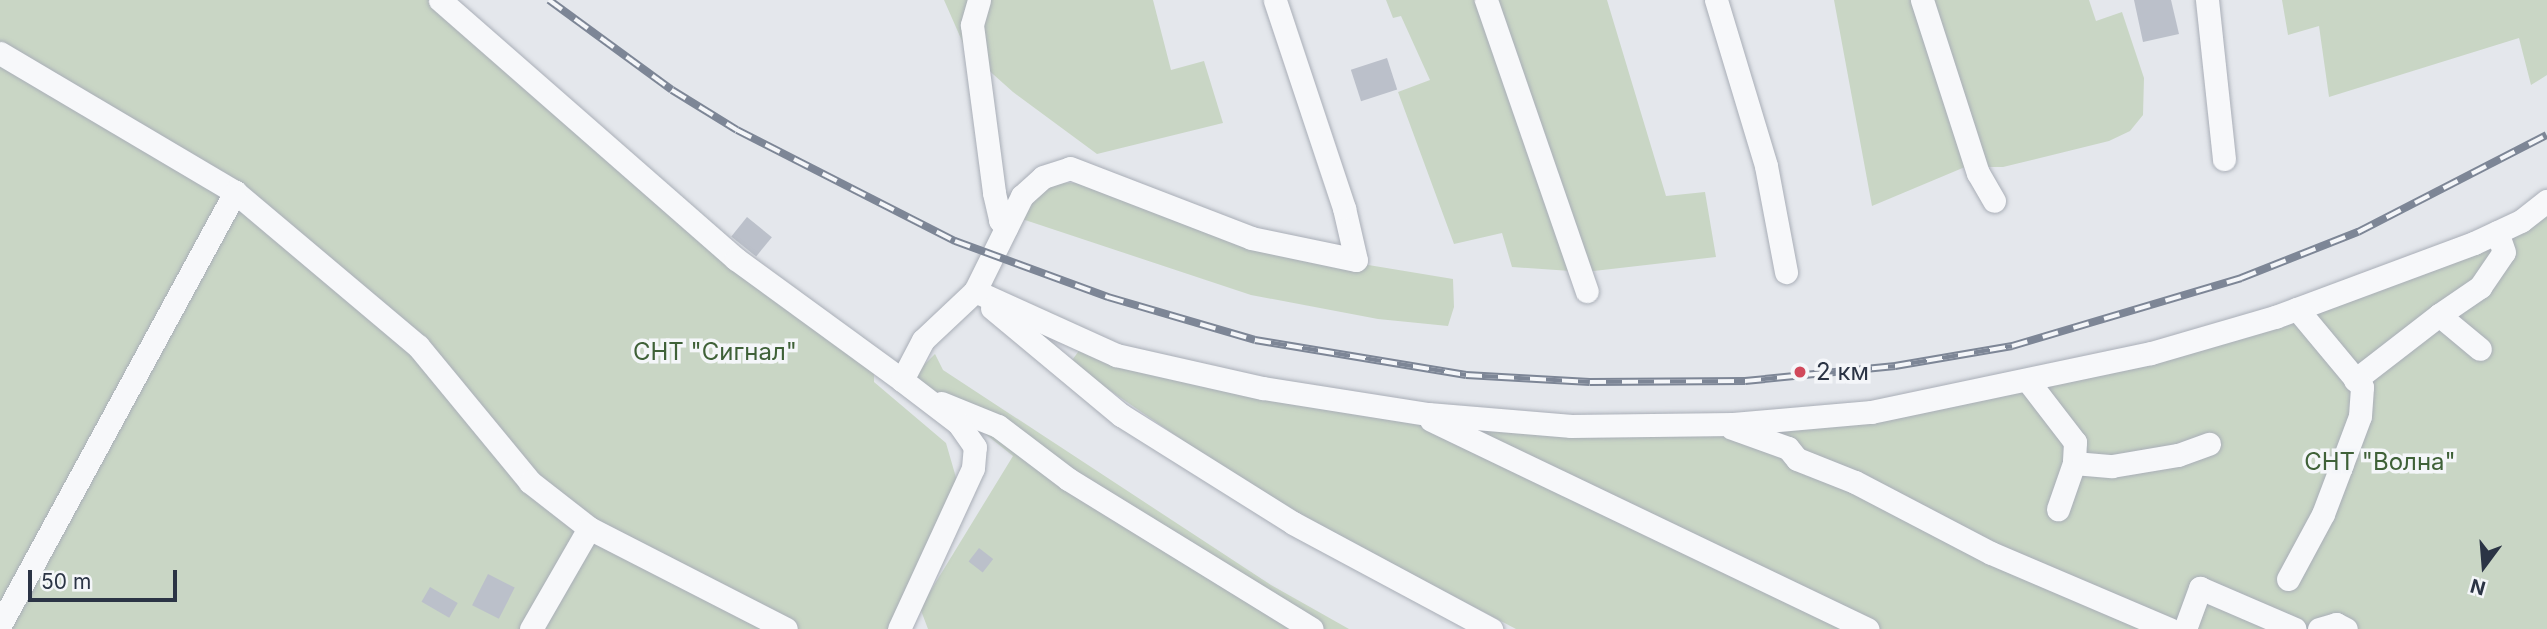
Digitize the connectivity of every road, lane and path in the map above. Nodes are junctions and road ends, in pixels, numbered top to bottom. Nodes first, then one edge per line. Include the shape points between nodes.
1 (440, 0) edge
2 (979, 0) edge
3 (1275, 0) edge
4 (1486, 0) edge
5 (1716, 0) edge
6 (1922, 0) edge
7 (2207, 0) edge
8 (0, 53) edge
9 (2224, 159) dead end
10 (235, 192) junction
11 (1994, 201) dead end
12 (2547, 201) edge
13 (1006, 228) junction
14 (2497, 232) junction
15 (1786, 272) dead end
16 (975, 291) junction
17 (1587, 291) dead end
18 (2297, 309) junction
19 (2439, 315) junction
20 (2480, 349) dead end
21 (902, 380) junction
22 (2355, 380) junction
23 (2028, 381) junction
24 (928, 400) junction
25 (1417, 413) junction
26 (1721, 424) junction
27 (2208, 444) dead end
28 (2074, 463) junction
29 (2058, 509) dead end
30 (589, 528) junction
31 (2288, 579) dead end
32 (0, 625) edge
33 (904, 627) edge
34 (531, 629) edge
35 (786, 629) edge
36 (1312, 629) edge
37 (1491, 629) edge
38 (1867, 629) edge
39 (2169, 629) edge
40 (2185, 629) edge
41 (2295, 629) edge
42 (2319, 629) edge
43 (2346, 629) edge

1 - 21 street via 736,259
2 - 13 street via 972,25 994,193
3 - 13 street via 1344,208 1356,260 1251,238 1070,168 1054,170 1022,196
4 - 17 street
5 - 15 street via 1766,166
6 - 11 street via 1978,173
7 - 9 street
8 - 10 street
10 - 30 street via 418,346 530,482
10 - 32 street
12 - 14 street via 2521,222
13 - 16 street
14 - 18 street
14 - 19 street via 2504,252 2480,287
16 - 21 street via 923,340
16 - 25 street via 1116,355 1263,388
16 - 37 street via 1121,415 1293,523
18 - 22 street
18 - 23 street via 2151,353
19 - 20 street
19 - 22 street
21 - 24 street
22 - 31 street via 2362,387 2360,416 2323,514
23 - 26 street via 1871,412
23 - 28 street via 2075,442
24 - 33 street via 958,423 975,447 973,468
24 - 36 street via 957,406 998,426 1068,479
25 - 26 street via 1571,426
25 - 38 street
26 - 39 street via 1788,448 1797,459 1854,482 1991,553
27 - 28 street via 2178,455 2112,466
28 - 29 street
30 - 34 street
30 - 35 street
40 - 41 street via 2200,588
42 - 43 street via 2336,624

